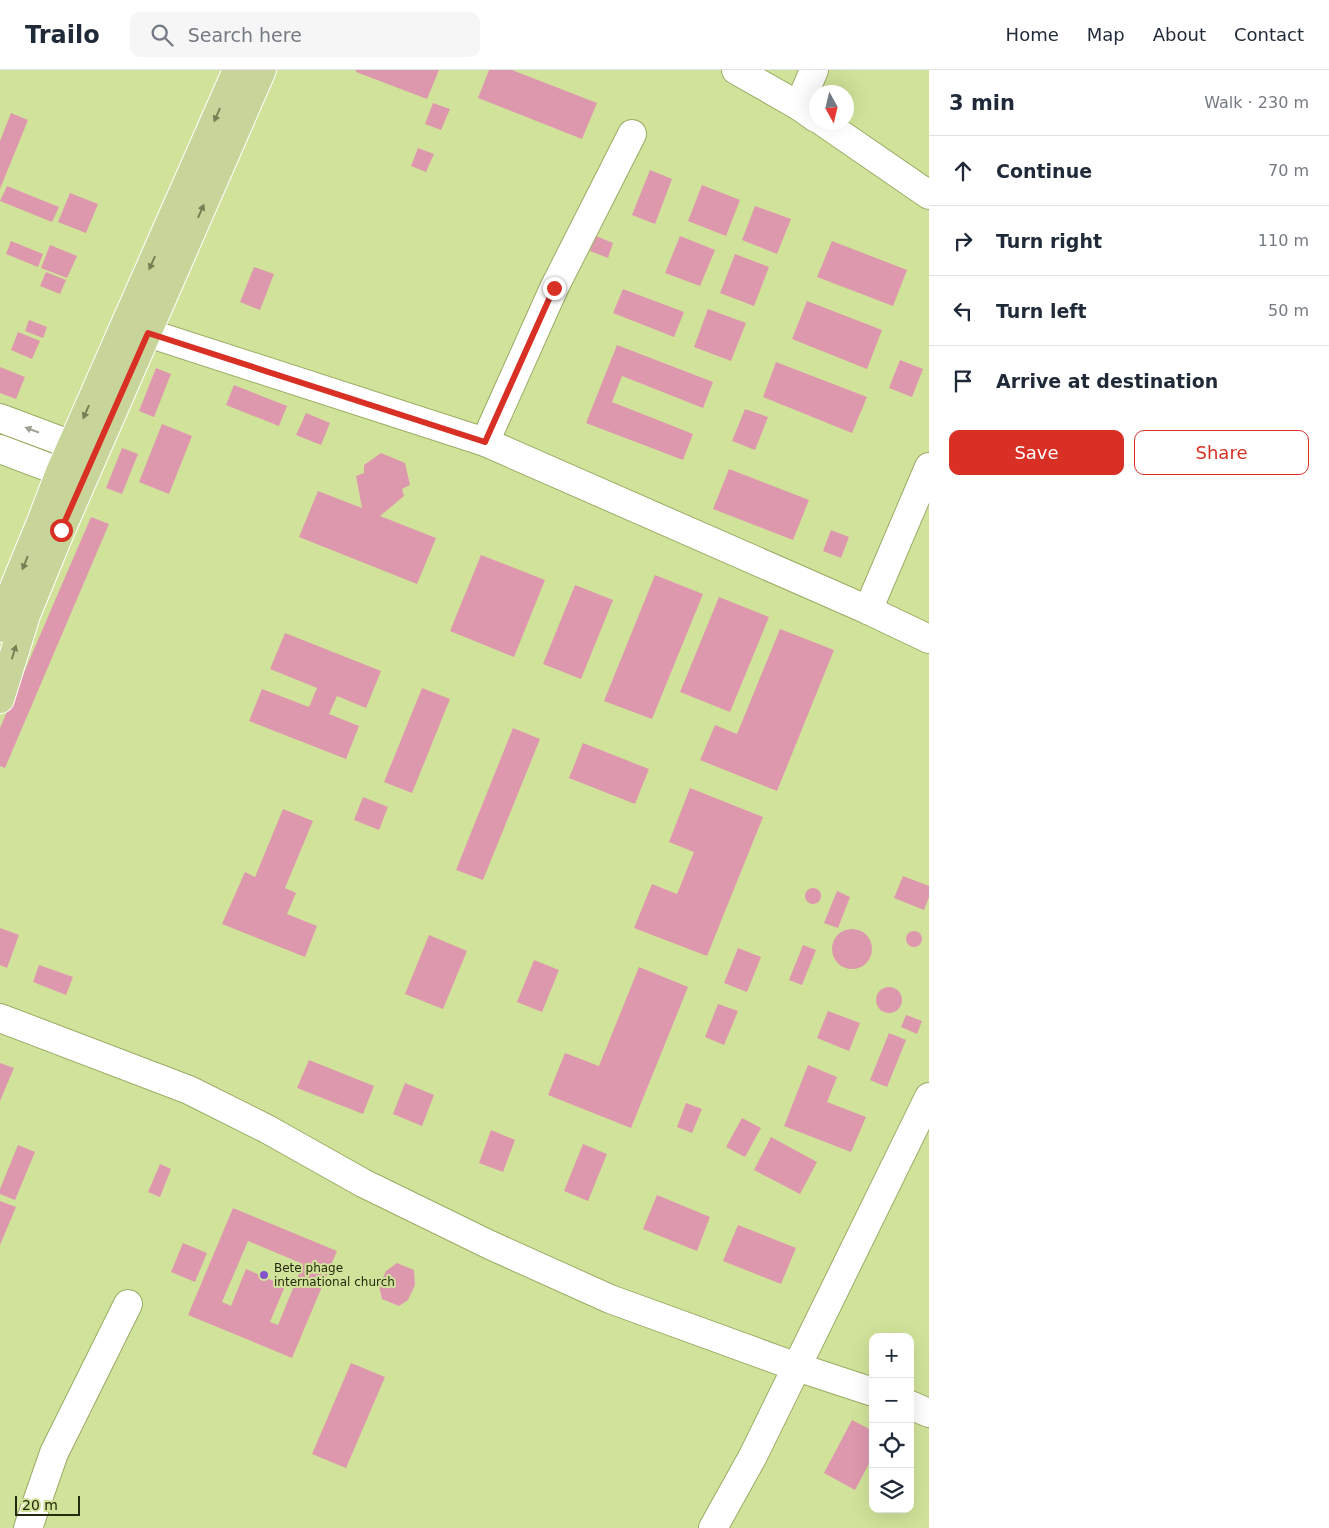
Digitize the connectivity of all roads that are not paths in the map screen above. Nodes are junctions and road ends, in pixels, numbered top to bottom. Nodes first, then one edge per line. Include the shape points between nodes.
1 (237, 70) edge
2 (262, 70) edge
3 (736, 70) edge
4 (814, 70) edge
5 (808, 112) edge
6 (835, 130) edge
7 (632, 134) dead end
8 (929, 195) edge
9 (148, 333) junction
10 (0, 418) edge
11 (485, 442) junction
12 (0, 449) edge
13 (77, 463) junction
14 (929, 467) edge
15 (868, 610) junction
16 (0, 628) edge
17 (929, 640) edge
18 (0, 699) edge
19 (0, 1018) edge
20 (929, 1097) edge
21 (128, 1304) dead end
22 (797, 1367) junction
23 (869, 1391) edge
24 (914, 1407) edge
25 (929, 1413) edge
26 (28, 1528) edge
27 (713, 1528) edge

1 -> 13 main road
9 -> 2 main road
3 - 5 street
4 - 5 street
6 - 8 street
7 - 11 street via 554,288
9 - 11 street
9 - 13 main road
13 -> 10 street
11 - 15 street
12 - 13 street
13 -> 16 main road via 42,522
18 -> 13 main road
14 - 15 street
15 - 17 street
19 - 22 street via 189,1090 267,1129 363,1184 610,1298
20 - 22 street
21 - 26 street via 54,1453
22 - 23 street
22 - 27 street
24 - 25 street

